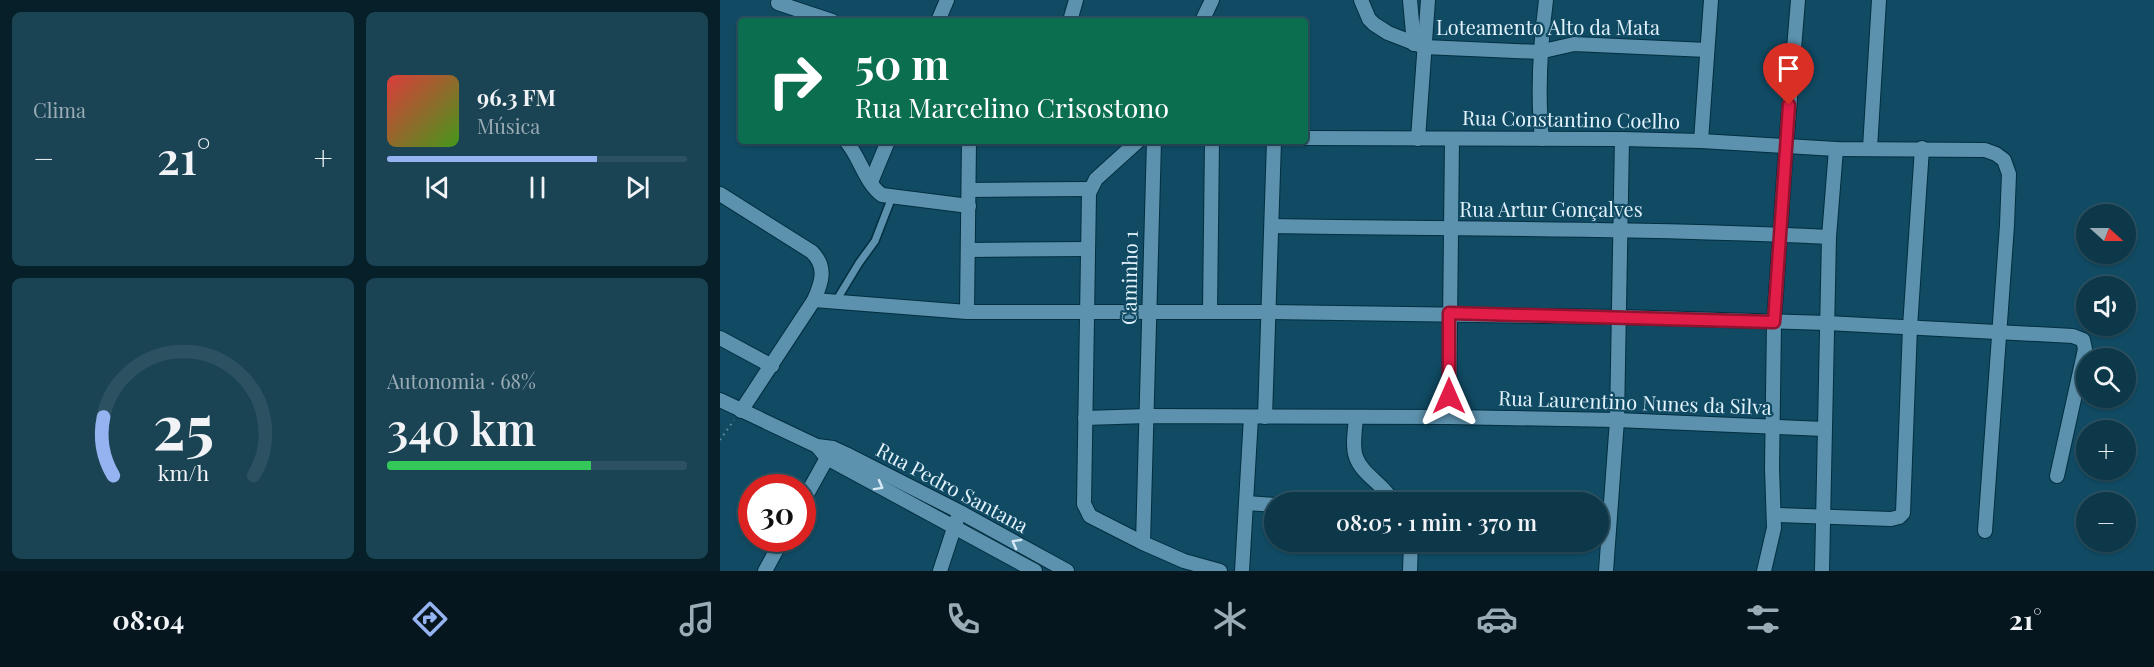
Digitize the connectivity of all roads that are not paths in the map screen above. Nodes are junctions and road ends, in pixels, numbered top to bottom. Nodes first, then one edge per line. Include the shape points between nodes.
1 (947, 0) edge
2 (1076, 0) edge
3 (1212, 0) edge
4 (1361, 0) edge
5 (1410, 0) edge
6 (1428, 0) edge
7 (1546, 0) edge
8 (1711, 0) edge
9 (1798, 0) edge
10 (1879, 0) edge
11 (777, 3) dead end
12 (823, 18) edge
13 (939, 18) edge
14 (1071, 18) edge
15 (1203, 18) edge
16 (1419, 46) junction
17 (1707, 50) junction
18 (1539, 52) junction
19 (1308, 138) edge
20 (1418, 139) junction
21 (1452, 139) junction
22 (1542, 139) junction
23 (1622, 140) junction
24 (1701, 141) junction
25 (849, 144) edge
26 (887, 144) edge
27 (969, 144) edge
28 (1135, 144) edge
29 (1154, 144) edge
30 (1212, 144) edge
31 (1274, 144) edge
32 (1785, 147) junction
33 (1870, 148) junction
34 (1922, 148) junction
35 (1836, 149) junction
36 (871, 182) junction
37 (1089, 189) junction
38 (969, 190) junction
39 (720, 194) edge
40 (892, 197) junction
41 (969, 206) junction
42 (1272, 226) junction
43 (1451, 229) junction
44 (1621, 229) junction
45 (1779, 235) junction
46 (1829, 237) junction
47 (1088, 249) junction
48 (968, 250) junction
49 (814, 300) junction
50 (836, 301) junction
51 (1210, 311) junction
52 (967, 312) junction
53 (1088, 312) junction
54 (1149, 312) junction
55 (1268, 312) junction
56 (1449, 313) junction
57 (1620, 316) junction
58 (1774, 322) junction
59 (1827, 323) junction
60 (1910, 327) junction
61 (1998, 331) junction
62 (720, 338) edge
63 (772, 366) junction
64 (720, 400) edge
65 (741, 411) junction
66 (1147, 416) junction
67 (1258, 417) junction
68 (1449, 417) junction
69 (1084, 418) junction
70 (1356, 418) junction
71 (1617, 420) junction
72 (1772, 427) junction
73 (1824, 429) junction
74 (830, 453) junction
75 (2057, 476) dead end
76 (816, 478) edge
77 (1387, 492) edge
78 (1608, 492) edge
79 (1246, 503) junction
80 (1264, 504) edge
81 (960, 512) junction
82 (1775, 515) junction
83 (1822, 516) junction
84 (953, 526) junction
85 (1985, 531) dead end
86 (1143, 543) junction
87 (775, 552) edge
88 (1411, 552) edge
89 (1606, 552) edge
90 (765, 571) edge
91 (940, 571) edge
92 (1035, 571) edge
93 (1067, 571) edge
94 (1220, 571) edge
95 (1242, 571) edge
96 (1410, 571) edge
97 (1606, 571) edge
98 (1764, 571) edge
99 (1822, 571) edge

1 - 13 street
2 - 14 street
3 - 15 street
4 - 16 street via 1374,24
5 - 16 street
6 - 16 street
7 - 18 street
8 - 17 street
9 - 32 street
10 - 33 street
11 - 12 street
16 - 18 street, Loteamento Alto da Mata
16 - 20 street
17 - 18 street, Loteamento Alto da Mata via 1574,44
17 - 24 street
18 - 22 street
19 - 20 street, Rua Constantino Coelho
20 - 21 street, Rua Constantino Coelho
21 - 22 street, Rua Constantino Coelho
21 - 43 street
22 - 23 street, Rua Constantino Coelho
23 - 24 street, Rua Constantino Coelho
23 - 44 street
24 - 32 street, Rua Constantino Coelho
25 - 36 street
26 - 36 street
27 - 38 street
28 - 37 street
29 - 54 street, Caminho 1
30 - 51 street
31 - 42 street
32 - 35 street, Rua Constantino Coelho
32 - 45 street
33 - 34 street, Rua Constantino Coelho
33 - 35 street, Rua Constantino Coelho
34 - 60 street
34 - 61 street, Rua Constantino Coelho via 1985,150 2000,156 2007,166 2007,225
35 - 46 street
36 - 40 street via 879,193
37 - 38 street
37 - 47 street
38 - 41 street
39 - 49 street via 812,252 823,275
40 - 41 street
40 - 50 lane via 875,241
41 - 48 street
42 - 43 street, Rua Artur Gonçalves
42 - 55 street
43 - 44 street, Rua Artur Gonçalves
43 - 56 street
44 - 45 street, Rua Artur Gonçalves
44 - 57 street
45 - 46 street, Rua Artur Gonçalves
45 - 58 street
46 - 59 street
47 - 48 street
47 - 53 street
48 - 52 street
49 - 50 street
49 - 63 street
50 - 52 street
51 - 54 street
51 - 55 street
52 - 53 street
53 - 54 street
53 - 69 street
54 - 66 street, Caminho 1
55 - 56 street
55 - 67 street
56 - 57 street
56 - 68 street
57 - 58 street
57 - 71 street
58 - 59 street
58 - 72 street
59 - 60 street
59 - 73 street
60 - 61 street
60 - 83 street via 1905,509 1899,517 1891,519
61 - 75 street via 2073,336 2084,343 2085,354
61 - 85 street
62 - 63 street
63 - 65 street
64 - 65 street, Rua Pedro Santana
65 - 74 street, Rua Pedro Santana
66 - 67 street, Rua Laurentino Nunes da Silva
66 - 69 street, Rua Laurentino Nunes da Silva
66 - 86 street, Caminho 1
67 - 70 street, Rua Laurentino Nunes da Silva
67 - 79 street
68 - 70 street, Rua Laurentino Nunes da Silva
68 - 71 street, Rua Laurentino Nunes da Silva
69 - 86 street via 1085,509 1090,516
70 - 77 street via 1356,459
71 - 72 street, Rua Laurentino Nunes da Silva
71 - 78 street
72 - 73 street, Rua Laurentino Nunes da Silva
72 - 82 street
73 - 83 street
74 - 76 street
74 - 81 street, Rua Pedro Santana
74 -> 84 street, Rua Pedro Santana
79 - 80 street
79 - 95 street
81 - 84 street
93 -> 81 street, Rua Pedro Santana
82 - 83 street
82 - 98 street
83 - 99 street
84 - 91 street
84 - 92 street, Rua Pedro Santana
86 - 94 street
87 - 90 street
88 - 96 street
89 - 97 street

